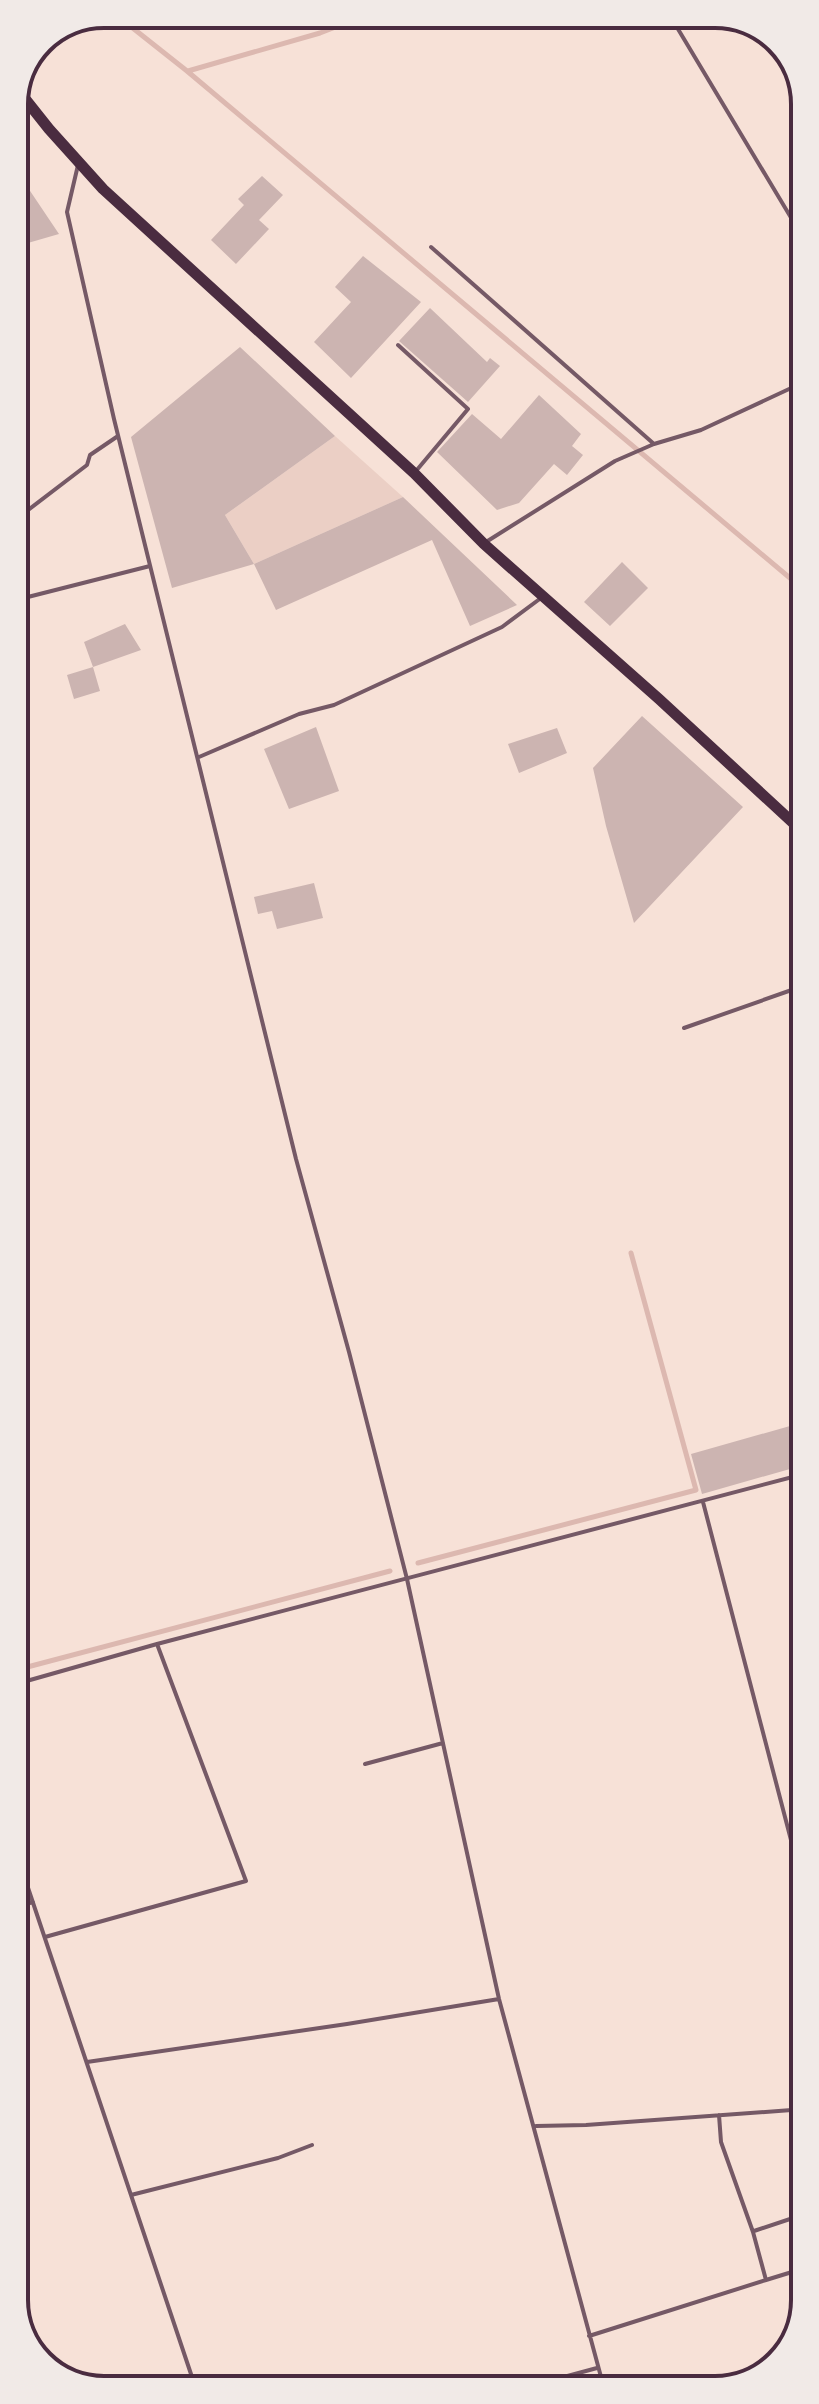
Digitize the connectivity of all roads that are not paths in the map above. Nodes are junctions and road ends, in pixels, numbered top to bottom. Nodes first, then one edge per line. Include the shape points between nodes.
1 (677, 28) edge
2 (28, 102) edge
3 (79, 163) junction
4 (791, 218) edge
5 (431, 247) dead end
6 (398, 345) dead end
7 (791, 388) edge
8 (118, 436) junction
9 (654, 444) junction
10 (414, 473) junction
11 (28, 510) edge
12 (484, 544) junction
13 (150, 566) junction
14 (28, 597) edge
15 (543, 597) junction
16 (199, 757) junction
17 (791, 821) edge
18 (791, 990) edge
19 (684, 1028) dead end
20 (791, 1478) edge
21 (703, 1502) junction
22 (407, 1579) junction
23 (157, 1644) junction
24 (28, 1681) edge
25 (443, 1743) junction
26 (365, 1764) dead end
27 (791, 1840) edge
28 (28, 1887) edge
29 (33, 1902) junction
30 (28, 1903) edge
31 (45, 1937) junction
32 (499, 1999) junction
33 (87, 2062) junction
34 (791, 2110) edge
35 (719, 2115) junction
36 (535, 2126) junction
37 (312, 2145) dead end
38 (131, 2195) junction
39 (791, 2219) edge
40 (753, 2232) junction
41 (791, 2272) edge
42 (766, 2280) junction
43 (588, 2336) junction
44 (597, 2368) junction
45 (192, 2376) edge
46 (567, 2376) edge
47 (600, 2376) edge

1 - 4 lane
2 - 3 main road
3 - 8 lane via 67,212
3 - 10 main road
5 - 9 lane
6 - 10 lane via 468,409
7 - 9 lane via 701,430
8 - 11 lane
8 - 13 lane
9 - 12 lane via 615,461
10 - 12 main road
12 - 15 main road
13 - 14 lane
13 - 16 lane
15 - 16 lane via 502,627 432,660
15 - 17 main road
16 - 22 lane via 296,1159
18 - 19 lane
20 - 21 lane
21 - 22 lane
21 - 27 lane
22 - 23 lane
22 - 25 lane
23 - 24 lane
23 - 31 lane via 246,1881
25 - 26 lane
25 - 32 lane
28 - 29 lane
29 - 30 lane
29 - 31 lane
31 - 33 lane
32 - 33 lane
32 - 36 lane
33 - 38 lane
34 - 35 lane
35 - 36 lane
35 - 40 lane via 721,2142
36 - 43 lane
37 - 38 lane
38 - 45 lane
39 - 40 lane
40 - 42 lane
41 - 42 lane
42 - 43 lane
43 - 44 lane
44 - 46 lane
44 - 47 lane

